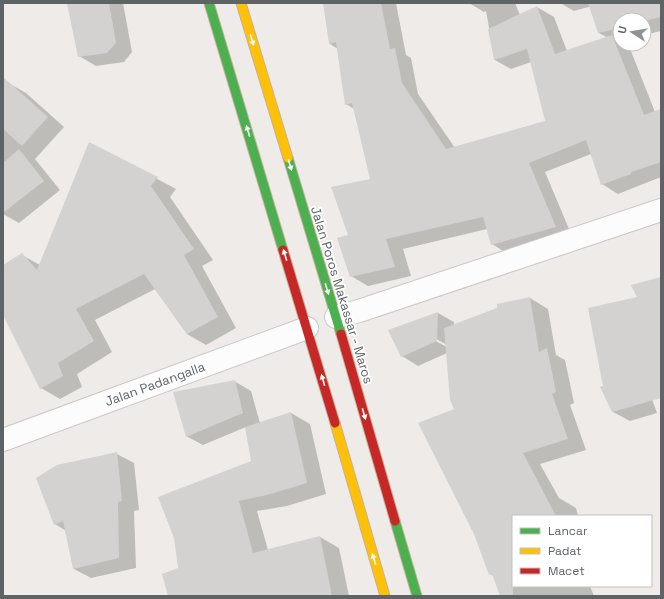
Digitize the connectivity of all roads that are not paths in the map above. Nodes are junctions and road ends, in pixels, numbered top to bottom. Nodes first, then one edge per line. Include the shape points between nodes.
1 (209, 3) edge
2 (240, 3) edge
3 (661, 210) edge
4 (336, 316) junction
5 (308, 328) junction
6 (3, 440) edge
7 (385, 596) edge
8 (418, 596) edge

5 -> 1 highway
2 -> 4 highway, Jalan Poros Makassar - Maros
3 - 4 street via 359,311
4 -> 8 highway, Jalan Poros Makassar - Maros
5 - 6 street, Jalan Padangalla
7 -> 5 highway

